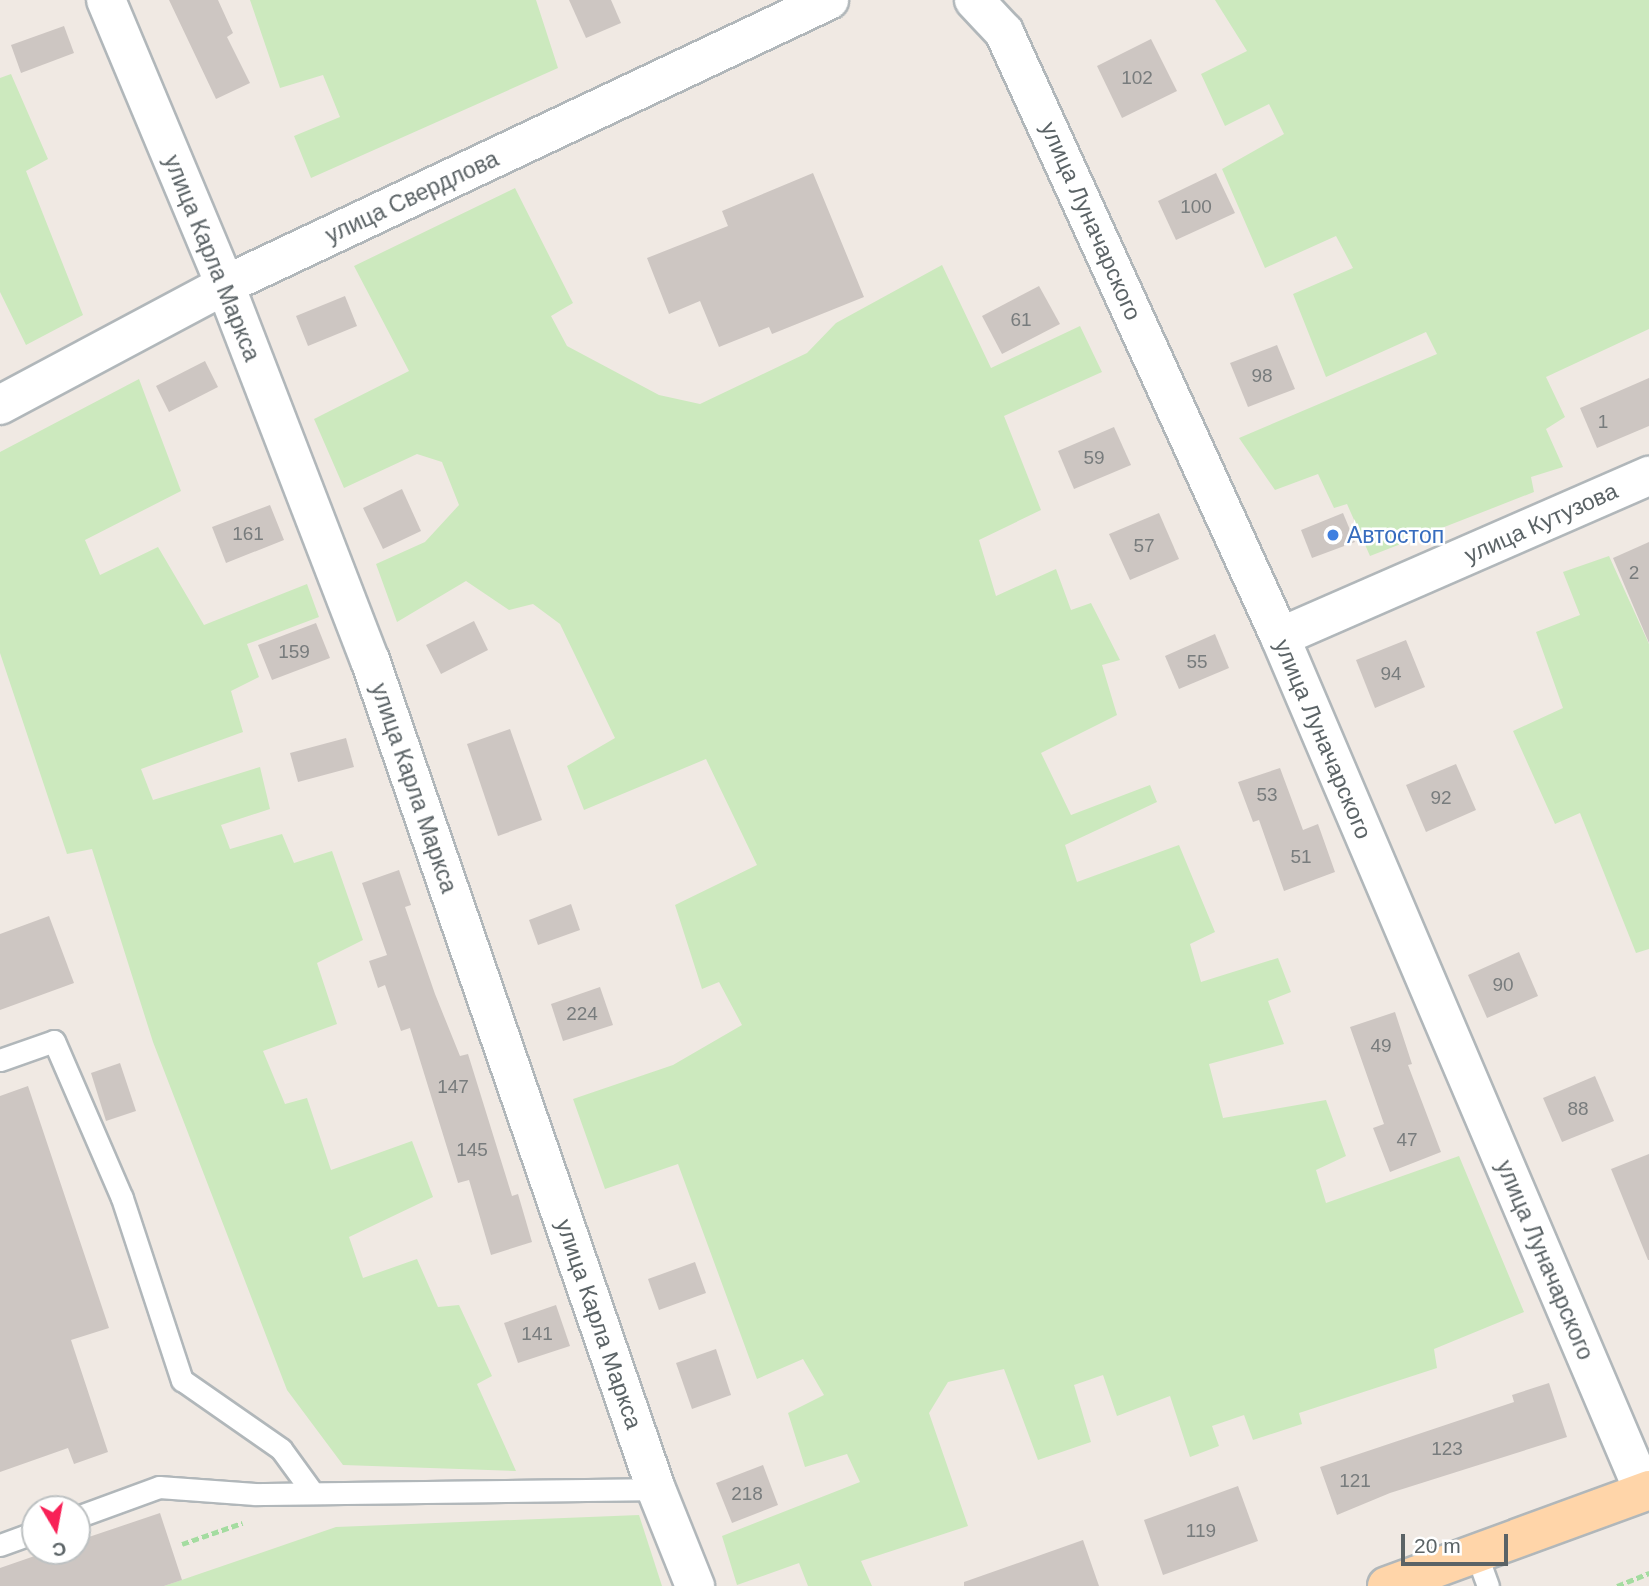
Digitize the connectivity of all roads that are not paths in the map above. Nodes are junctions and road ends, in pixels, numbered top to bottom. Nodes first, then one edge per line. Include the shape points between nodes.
1 (106, 0) edge
2 (829, 0) edge
3 (974, 0) edge
4 (225, 285) junction
5 (0, 405) edge
6 (1649, 476) edge
7 (1280, 637) junction
8 (0, 1060) edge
9 (656, 1489) junction
10 (1646, 1491) edge
11 (313, 1493) junction
12 (91, 1512) edge
13 (21, 1537) edge
14 (0, 1545) edge
15 (1482, 1570) edge
16 (695, 1586) edge
17 (1387, 1586) edge

1 - 4 street, улица Карла Маркса
2 - 4 street, улица Свердлова
3 - 7 street, улица Луначарского via 1004,32
4 - 5 street, улица Свердлова
4 - 9 street, улица Карла Маркса via 370,660
6 - 7 street, улица Кутузова
7 - 10 street, улица Луначарского
8 - 11 lane via 54,1041 122,1198 182,1380 281,1449
9 - 11 lane
9 - 16 street, улица Карла Маркса
10 - 15 main road
11 - 12 lane via 159,1487
13 - 14 lane
15 - 17 main road

